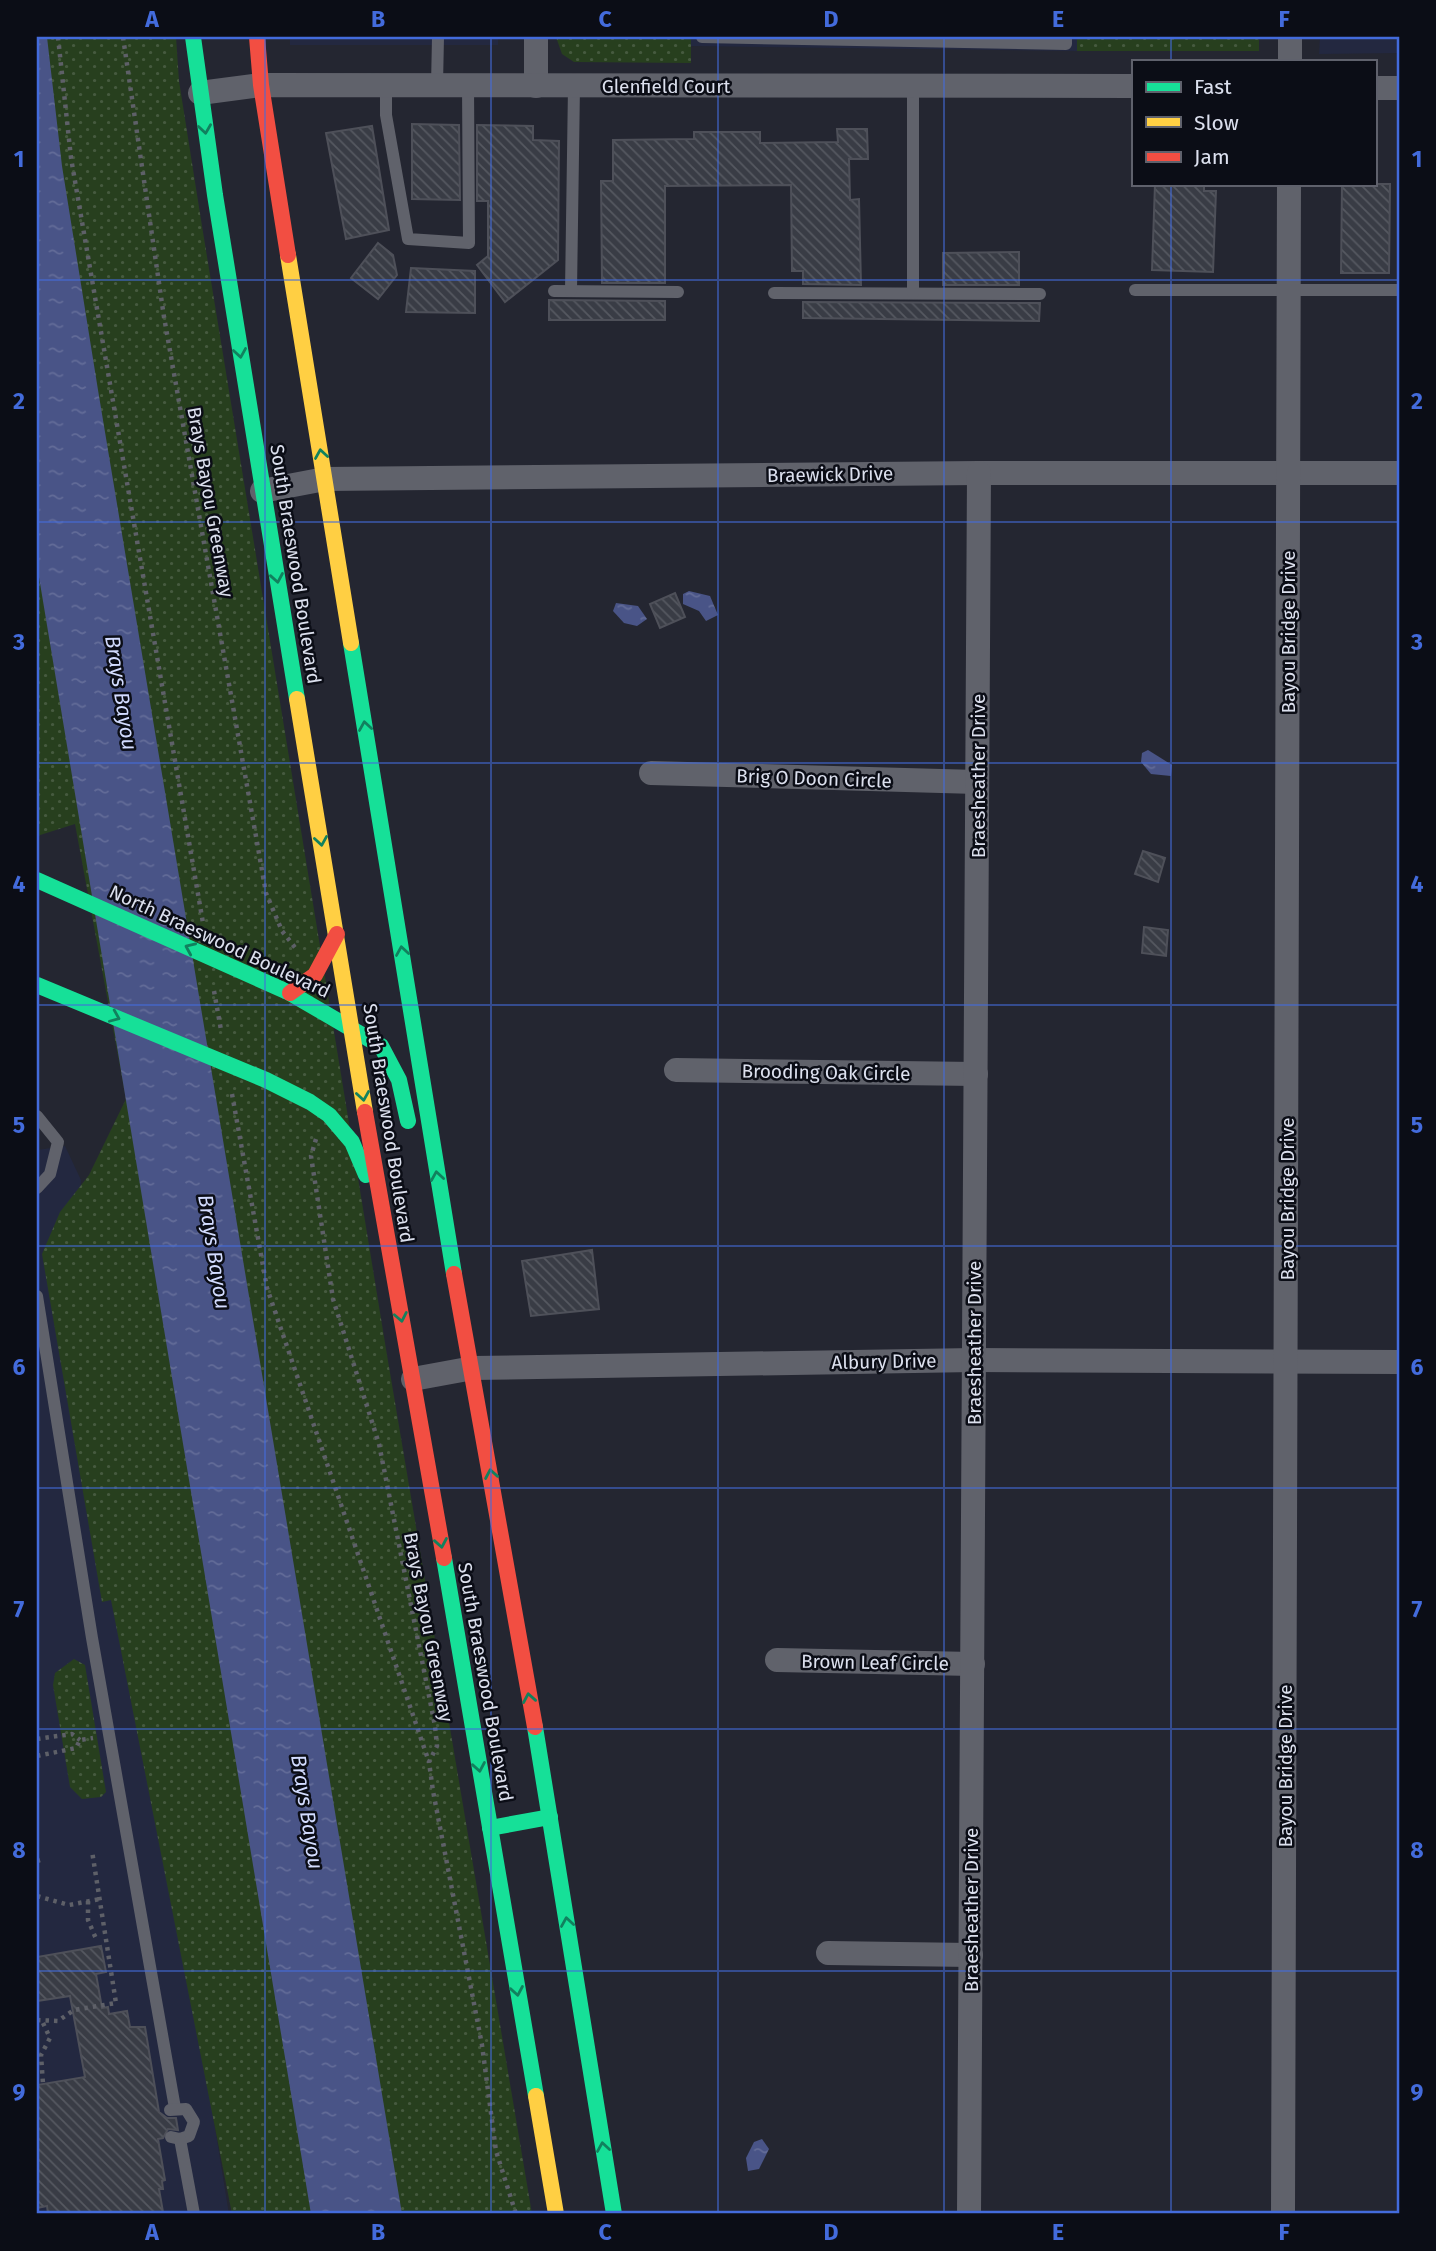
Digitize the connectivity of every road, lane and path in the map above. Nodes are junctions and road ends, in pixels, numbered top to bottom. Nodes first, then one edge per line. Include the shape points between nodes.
1 (58, 37) edge
2 (123, 37) edge
3 (194, 37) edge
4 (257, 37) edge
5 (438, 37) edge
6 (536, 37) edge
7 (702, 37) edge
8 (1066, 37) edge
9 (1290, 37) edge
10 (755, 38) edge
11 (846, 39) edge
12 (1290, 60) edge
13 (261, 85) junction
14 (386, 85) junction
15 (437, 85) junction
16 (468, 85) junction
17 (536, 86) junction
18 (573, 86) junction
19 (913, 86) junction
20 (1132, 86) edge
21 (1376, 88) edge
22 (1399, 88) edge
23 (200, 93) junction
24 (1289, 186) edge
25 (1135, 290) dead end
26 (1289, 290) junction
27 (1399, 290) edge
28 (554, 291) dead end
29 (571, 291) junction
30 (678, 292) dead end
31 (774, 293) dead end
32 (913, 293) junction
33 (1040, 294) dead end
34 (979, 473) junction
35 (1289, 473) junction
36 (1399, 473) edge
37 (325, 479) junction
38 (262, 491) junction
39 (651, 773) dead end
40 (977, 782) junction
41 (40, 882) edge
42 (204, 933) dead end
43 (337, 934) junction
44 (305, 960) dead end
45 (44, 988) edge
46 (214, 988) dead end
47 (290, 993) junction
48 (352, 1028) junction
49 (223, 1042) dead end
50 (676, 1070) dead end
51 (976, 1074) junction
52 (230, 1084) dead end
53 (37, 1116) edge
54 (320, 1132) dead end
55 (410, 1133) dead end
56 (37, 1188) edge
57 (425, 1199) dead end
58 (380, 1208) junction
59 (448, 1243) junction
60 (37, 1296) edge
61 (974, 1360) junction
62 (1286, 1361) junction
63 (1399, 1362) edge
64 (472, 1367) junction
65 (413, 1379) junction
66 (777, 1660) dead end
67 (973, 1664) junction
68 (110, 1735) junction
69 (37, 1739) edge
70 (80, 1740) junction
71 (37, 1756) edge
72 (429, 1762) junction
73 (550, 1817) junction
74 (490, 1828) junction
75 (92, 1851) dead end
76 (37, 1896) edge
77 (100, 1899) junction
78 (88, 1901) junction
79 (97, 1941) dead end
80 (828, 1953) dead end
81 (971, 1955) junction
82 (40, 2022) edge
83 (43, 2084) dead end
84 (194, 2214) edge
85 (516, 2214) edge
86 (556, 2214) edge
87 (614, 2214) edge
88 (970, 2214) edge
89 (1283, 2214) edge

1 - 42 path via 71,158
2 - 44 path, Brays Bayou Greenway via 164,317 266,893 282,931
3 - 23 main road, South Braeswood Boulevard
4 - 13 main road, South Braeswood Boulevard
5 - 15 lane
6 - 17 street
7 - 10 lane
8 - 11 lane via 1066,44
9 - 12 street
10 - 11 lane
13 - 14 street, Glenfield Court
13 - 23 street, Glenfield Court
37 -> 13 main road, South Braeswood Boulevard
14 - 15 street, Glenfield Court
14 - 16 lane via 386,115 408,239 469,243
15 - 16 street, Glenfield Court
16 - 17 street, Glenfield Court
17 - 18 street, Glenfield Court
18 - 19 street, Glenfield Court
18 - 29 lane
19 - 20 street, Glenfield Court
19 - 32 lane
21 - 22 street
23 -> 38 main road, South Braeswood Boulevard
24 - 26 street, Bayou Bridge Drive
25 - 26 lane
26 - 27 lane
26 - 35 street, Bayou Bridge Drive
28 - 29 lane
29 - 30 lane
31 - 32 lane
32 - 33 lane
34 - 35 street, Braewick Drive
34 - 37 street, Braewick Drive
34 - 40 street, Braesheather Drive
35 - 36 street, Braewick Drive
35 - 62 street, Bayou Bridge Drive
37 - 38 street, Braewick Drive
59 -> 37 main road, South Braeswood Boulevard
38 -> 43 main road, South Braeswood Boulevard
39 - 40 street, Brig O Doon Circle
40 - 51 street, Braesheather Drive
47 -> 41 main road, North Braeswood Boulevard
43 - 47 main road via 315,975
43 - 48 main road, South Braeswood Boulevard
45 -> 58 main road via 267,1080 329,1115 352,1142
46 - 49 path
47 - 48 main road, North Braeswood Boulevard
48 - 55 main road, North Braeswood Boulevard via 381,1046 393,1062
48 -> 58 main road, South Braeswood Boulevard
50 - 51 street, Brooding Oak Circle
51 - 61 street, Braesheather Drive
52 - 72 path via 267,1288
53 - 56 lane via 58,1142 50,1174
54 - 72 path, Brays Bayou Greenway via 311,1156 333,1299 379,1444 435,1726 437,1746
57 - 59 main road
58 -> 65 main road, South Braeswood Boulevard
59 - 64 main road, South Braeswood Boulevard
60 - 68 lane
61 - 62 street, Albury Drive
61 - 64 street, Albury Drive
61 - 67 street, Braesheather Drive
62 - 63 street, Albury Drive
62 - 89 street, Bayou Bridge Drive
64 - 65 street, Albury Drive
73 -> 64 main road, South Braeswood Boulevard
65 -> 74 main road, South Braeswood Boulevard
66 - 67 street, Brown Leaf Circle
67 - 81 street, Braesheather Drive
68 - 70 path
68 - 84 lane via 173,2109 190,2112 194,2122 192,2132 176,2138
69 - 70 path via 72,1734
70 - 71 path via 76,1748
72 - 85 path, Brays Bayou Greenway via 482,2045 496,2151
73 - 74 main road
87 -> 73 main road, South Braeswood Boulevard
74 -> 86 main road, South Braeswood Boulevard
75 - 77 path
76 - 78 path via 69,1905
77 - 78 path
77 - 82 path via 116,2003
78 - 79 path via 88,1920
80 - 81 street
81 - 88 street, Braesheather Drive
82 - 83 path via 50,2038 41,2055

